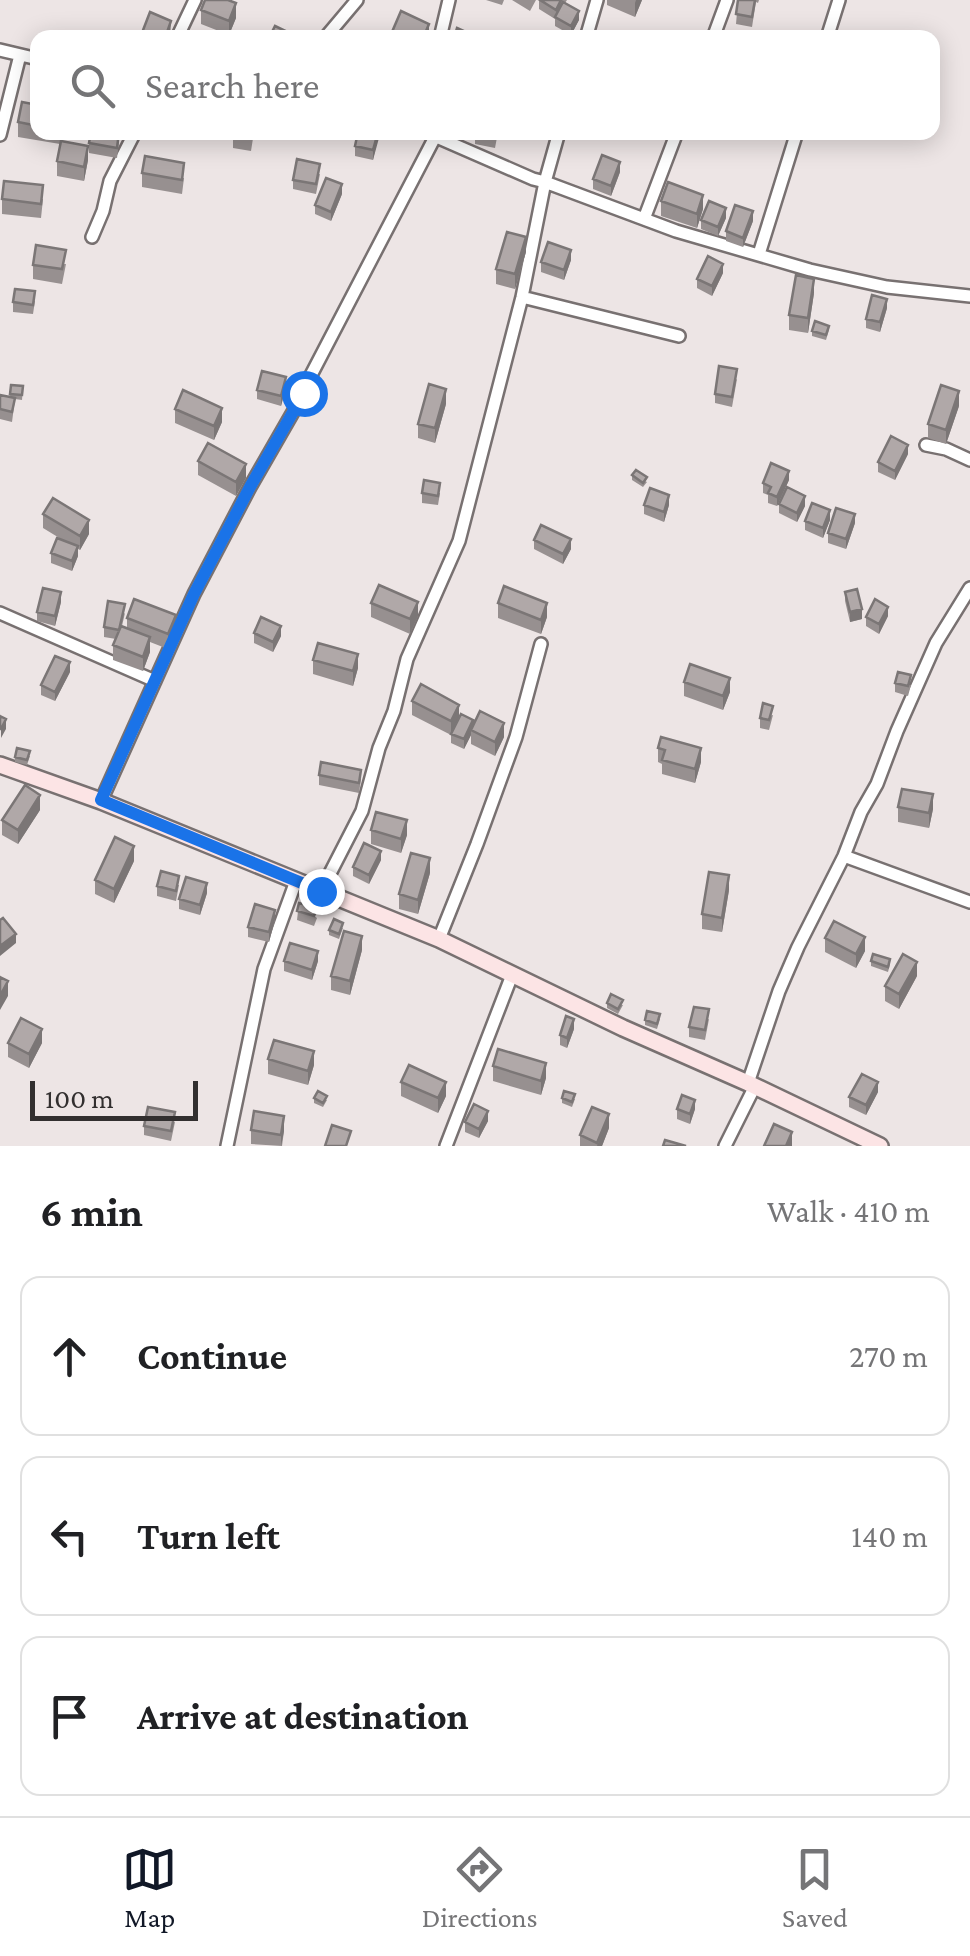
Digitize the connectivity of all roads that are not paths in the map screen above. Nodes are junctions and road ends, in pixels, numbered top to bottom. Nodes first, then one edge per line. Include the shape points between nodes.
1 (196, 0) edge
2 (356, 0) edge
3 (449, 0) edge
4 (597, 0) edge
5 (728, 0) edge
6 (834, 0) edge
7 (723, 16) dead end
8 (181, 30) edge
9 (332, 30) edge
10 (442, 30) edge
11 (588, 30) edge
12 (716, 30) edge
13 (828, 30) edge
14 (0, 50) edge
15 (20, 55) junction
16 (30, 57) edge
17 (0, 135) edge
18 (131, 140) edge
19 (428, 140) edge
20 (442, 140) edge
21 (557, 140) edge
22 (674, 140) edge
23 (795, 140) edge
24 (545, 182) junction
25 (644, 219) junction
26 (92, 236) dead end
27 (759, 254) junction
28 (970, 296) edge
29 (522, 297) junction
30 (679, 336) dead end
31 (926, 445) dead end
32 (970, 460) edge
33 (970, 588) edge
34 (0, 614) edge
35 (542, 644) dead end
36 (155, 681) junction
37 (0, 766) edge
38 (101, 800) junction
39 (844, 856) junction
40 (296, 881) junction
41 (321, 891) junction
42 (970, 902) edge
43 (438, 939) junction
44 (512, 975) junction
45 (748, 1084) junction
46 (228, 1146) edge
47 (446, 1146) edge
48 (724, 1146) edge
49 (880, 1146) edge

1 - 8 street
2 - 9 street
3 - 10 street
4 - 11 street
5 - 7 street
5 - 12 street
6 - 13 street
14 - 15 street
15 - 16 street
15 - 17 street
18 - 26 street
19 - 36 street
20 - 24 street
21 - 24 street
22 - 25 street
23 - 27 street
24 - 25 street
24 - 29 street
25 - 27 street
27 - 28 street via 887,287
29 - 30 street
29 - 41 street via 459,541 408,659 362,811
31 - 32 street
33 - 39 street via 936,643
34 - 36 street
35 - 43 street via 516,737
36 - 38 street
37 - 38 street
38 - 40 street
39 - 42 street
39 - 45 street via 779,991
40 - 41 street
40 - 46 street via 264,970
41 - 43 street
43 - 44 street
44 - 45 street
44 - 47 street
45 - 48 street via 752,1090
45 - 49 street

